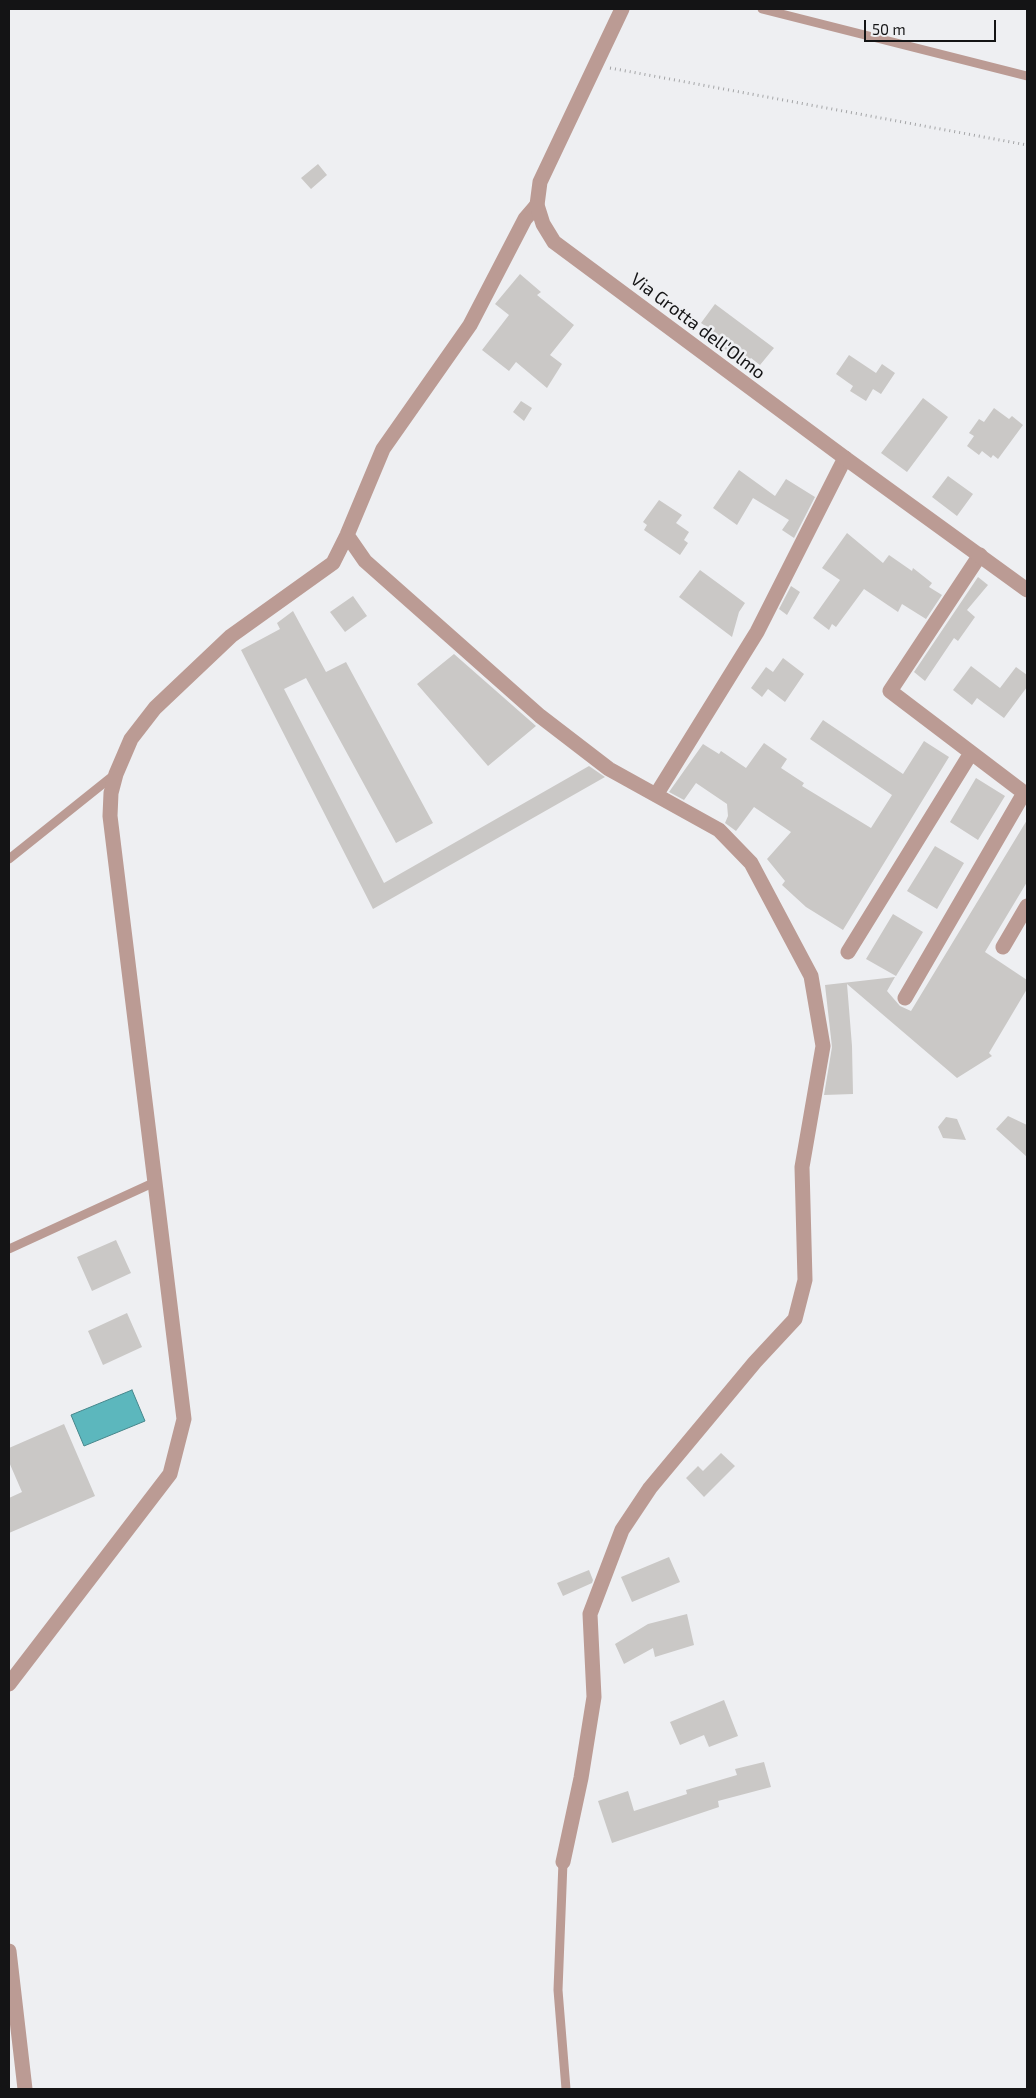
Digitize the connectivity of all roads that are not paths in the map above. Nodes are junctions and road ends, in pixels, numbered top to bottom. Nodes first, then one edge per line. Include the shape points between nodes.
1 (622, 9) edge
2 (762, 9) edge
3 (1027, 76) edge
4 (537, 205) junction
5 (845, 458) junction
6 (348, 536) junction
7 (980, 555) junction
8 (1027, 590) edge
9 (971, 753) junction
10 (116, 774) junction
11 (1026, 794) edge
12 (656, 795) junction
13 (9, 859) edge
14 (1027, 906) edge
15 (1003, 948) dead end
16 (848, 952) dead end
17 (905, 998) dead end
18 (155, 1182) junction
19 (9, 1249) edge
20 (9, 1684) edge
21 (563, 1862) joint
22 (9, 1950) edge
23 (25, 2089) edge
24 (566, 2089) edge

1 - 4 street, Via Grotta dell'Olmo via 540,182
2 - 3 lane
4 - 5 street, Via Grotta dell'Olmo via 554,242
4 - 6 street via 525,219 470,325 384,449
5 - 7 street, Via Grotta dell'Olmo
5 - 12 street via 757,632
6 - 10 street via 333,563 231,636 155,708 132,739
6 - 12 street via 365,561 540,716 609,769
7 - 8 street, Via Grotta dell'Olmo
7 - 9 street via 890,691
9 - 11 street
9 - 16 street
10 - 13 lane
10 - 18 street via 110,816
11 - 17 street
12 - 21 street via 719,830 751,863 811,976 823,1046 802,1167 805,1280 795,1319 650,1488 622,1530 590,1614 594,1697
14 - 15 street
18 - 19 lane
18 - 20 street via 184,1419 170,1474
21 - 24 lane via 558,1990
22 - 23 street

